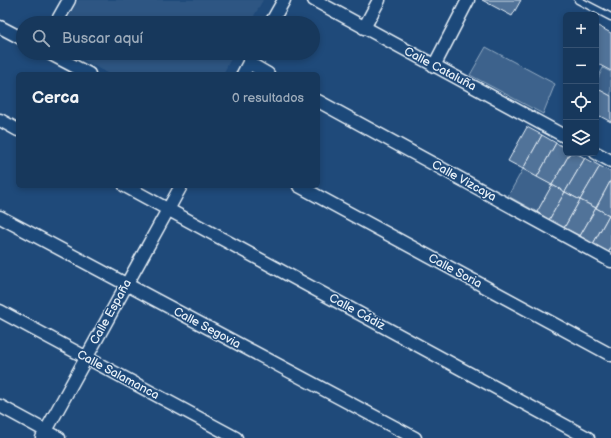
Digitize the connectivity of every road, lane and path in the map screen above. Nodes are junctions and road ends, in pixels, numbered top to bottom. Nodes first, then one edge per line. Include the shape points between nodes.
1 (69, 0) edge
2 (284, 0) edge
3 (314, 0) edge
4 (378, 0) edge
5 (468, 0) edge
6 (578, 0) edge
7 (60, 16) edge
8 (275, 16) edge
9 (611, 17) edge
10 (0, 27) edge
11 (364, 28) junction
12 (16, 35) edge
13 (62, 60) edge
14 (249, 63) edge
15 (434, 66) junction
16 (85, 72) edge
17 (265, 72) edge
18 (320, 102) edge
19 (0, 120) edge
20 (16, 129) edge
21 (563, 135) edge
22 (599, 155) edge
23 (611, 161) edge
24 (129, 188) edge
25 (180, 188) edge
26 (303, 188) edge
27 (168, 209) junction
28 (0, 217) edge
29 (611, 261) edge
30 (127, 284) junction
31 (0, 311) edge
32 (611, 355) edge
33 (86, 358) junction
34 (0, 406) edge
35 (44, 434) edge
36 (59, 438) edge
37 (236, 438) edge
38 (415, 438) edge
39 (588, 438) edge

1 - 7 street
2 - 8 street
3 - 11 street, Calle Cataluña
4 - 11 street
5 - 15 street
6 - 9 lane
10 - 12 street
11 - 15 street, Calle Cataluña
13 - 16 street
14 - 17 street
15 - 21 street, Calle Cataluña
18 - 29 street, Calle Vizcaya
19 - 20 street
22 - 23 street
24 - 27 street, Calle Cádiz
25 - 27 street, Calle España
26 - 32 street, Calle Soria
27 - 30 street, Calle España
27 - 39 street, Calle Cádiz
28 - 30 street, Calle Segovia
30 - 33 street, Calle España
30 - 38 street, Calle Segovia
31 - 33 street, Calle Salamanca
33 - 35 street, Calle España
33 - 37 street, Calle Salamanca
34 - 35 street
35 - 36 street

